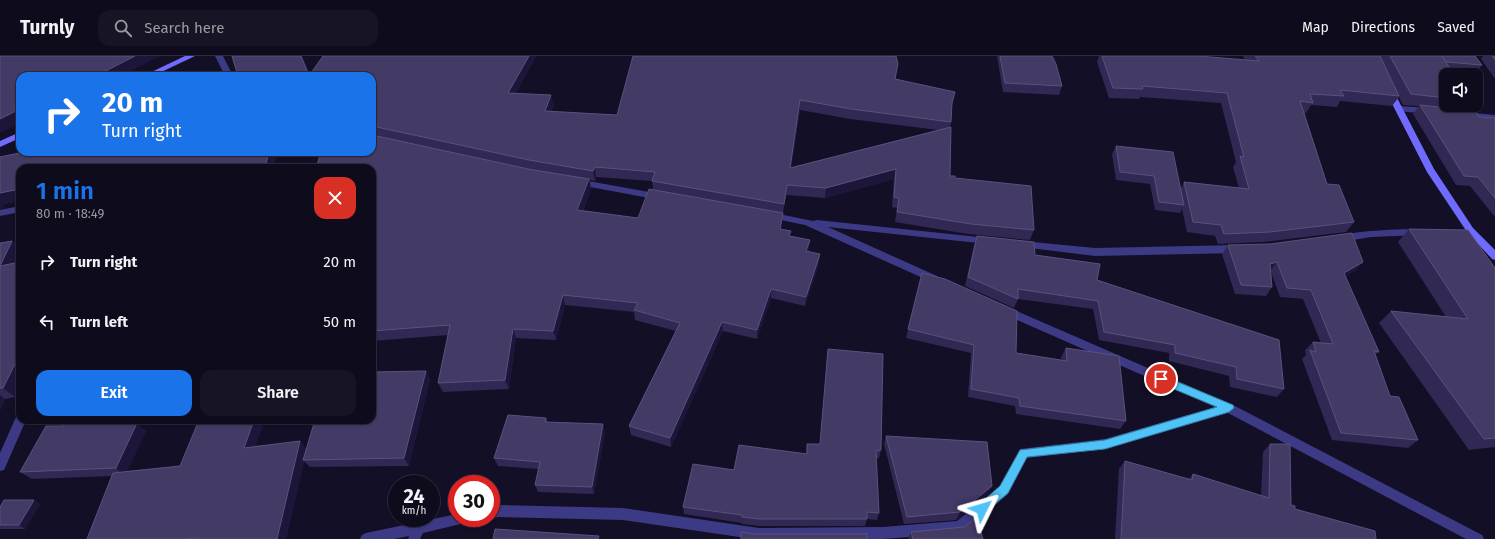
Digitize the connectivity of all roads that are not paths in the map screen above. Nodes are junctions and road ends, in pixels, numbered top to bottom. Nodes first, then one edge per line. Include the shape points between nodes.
1 (189, 56) edge
2 (219, 56) edge
3 (155, 72) edge
4 (227, 72) edge
5 (1386, 82) edge
6 (1400, 108) junction
7 (1439, 112) edge
8 (1455, 114) edge
9 (1495, 118) edge
10 (16, 137) edge
11 (0, 144) edge
12 (569, 181) edge
13 (669, 198) edge
14 (16, 211) edge
15 (0, 213) edge
16 (761, 214) edge
17 (807, 222) junction
18 (1470, 230) junction
19 (1455, 231) edge
20 (1432, 232) edge
21 (1332, 240) edge
22 (1247, 248) edge
23 (1495, 256) edge
24 (945, 283) edge
25 (996, 306) edge
26 (1229, 408) junction
27 (18, 424) edge
28 (0, 466) edge
29 (500, 511) edge
30 (448, 523) edge
31 (416, 533) edge
32 (883, 536) edge
33 (366, 539) edge
34 (1478, 539) edge

1 - 3 street
2 - 4 street
5 - 6 street
6 - 7 street
6 - 18 street via 1430,170
8 - 9 street
10 - 11 street
12 - 13 street
14 - 15 street
16 - 17 street
17 - 22 street via 1095,252
17 - 24 street
18 - 19 street
18 - 23 street
20 - 21 street via 1371,234
25 - 26 street
26 - 32 street via 1105,444 1024,453 1004,490 960,527
26 - 34 street
27 - 28 street
29 - 32 street via 623,514 759,534
30 - 31 street
31 - 33 street

